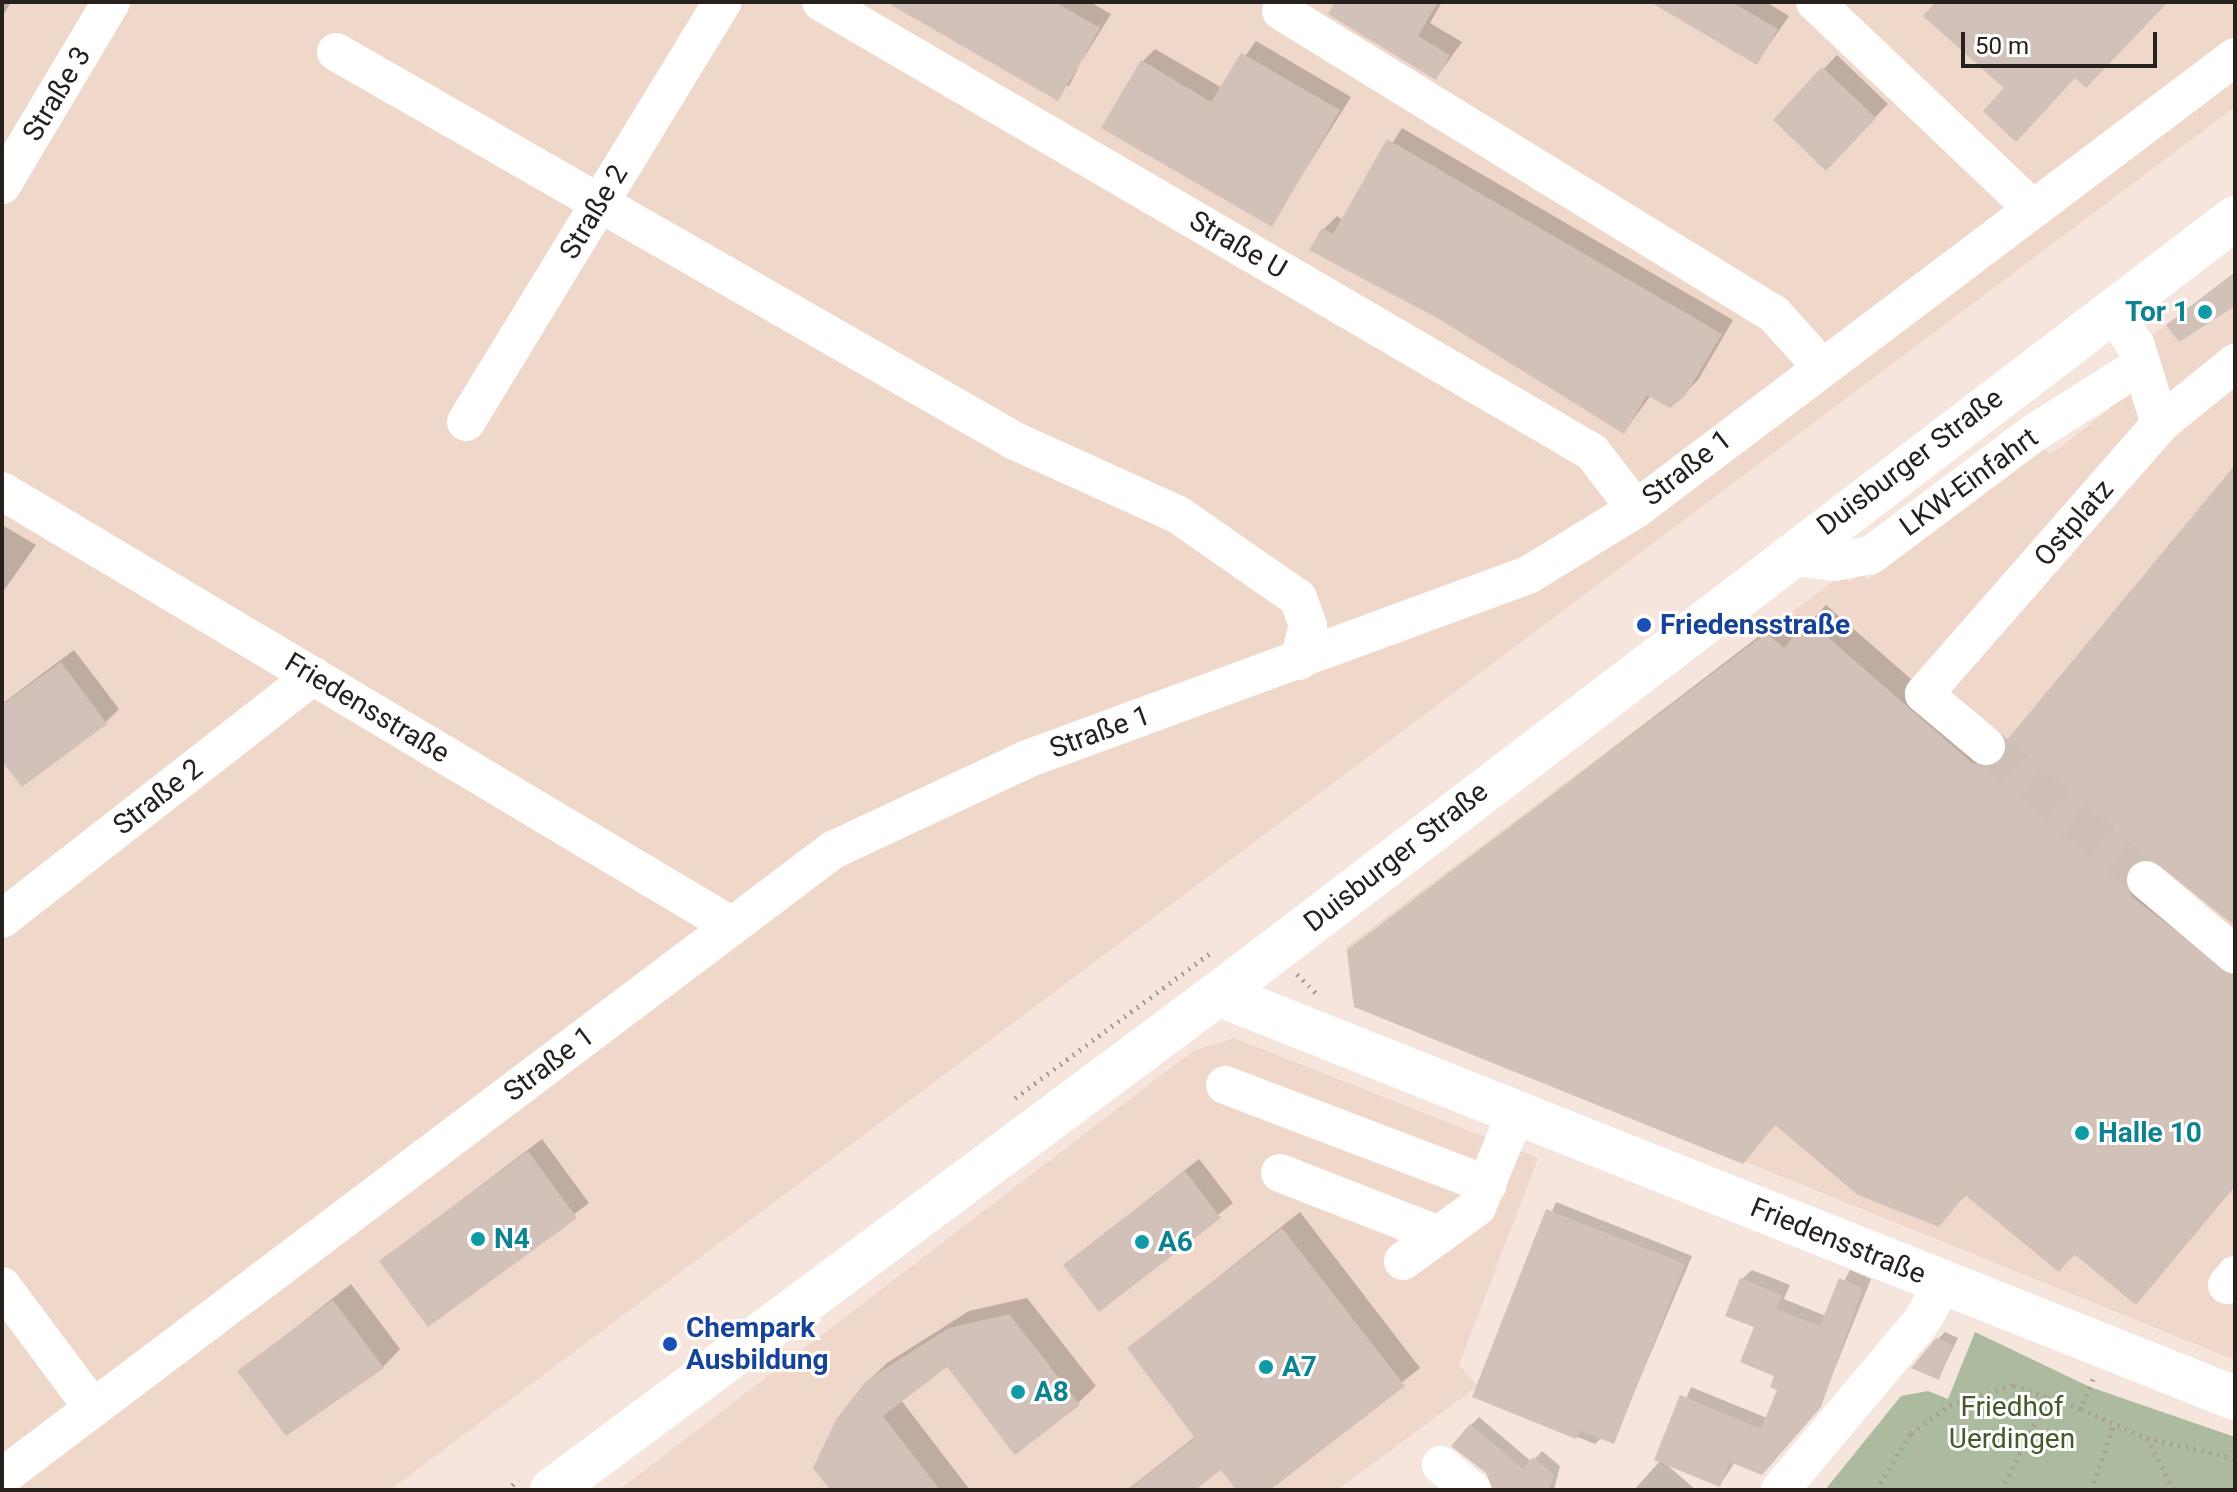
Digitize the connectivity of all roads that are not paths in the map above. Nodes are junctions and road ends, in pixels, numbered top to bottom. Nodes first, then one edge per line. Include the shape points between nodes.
1 (111, 2) edge
2 (722, 2) edge
3 (821, 2) edge
4 (1815, 2) edge
5 (1276, 5) edge
6 (336, 52) dead end
7 (2235, 57) edge
8 (7, 165) edge
9 (601, 200) junction
10 (2030, 206) junction
11 (2235, 218) edge
12 (2111, 310) junction
13 (2235, 363) edge
14 (1819, 364) junction
15 (2141, 365) junction
16 (466, 422) dead end
17 (2160, 424) junction
18 (2, 491) edge
19 (1636, 509) junction
20 (1786, 556) junction
21 (1299, 661) junction
22 (313, 676) junction
23 (1986, 746) tunnel mouth
24 (2146, 880) tunnel mouth
25 (2, 919) edge
26 (732, 926) junction
27 (2235, 955) edge
28 (1218, 994) junction
29 (1225, 1085) dead end
30 (1516, 1113) junction
31 (1280, 1173) dead end
32 (1488, 1185) junction
33 (1439, 1235) junction
34 (1403, 1261) dead end
35 (1944, 1283) junction
36 (2, 1286) edge
37 (2235, 1398) edge
38 (93, 1408) junction
39 (1441, 1465) dead end
40 (2, 1477) edge
41 (573, 1484) edge
42 (1472, 1490) edge
43 (1780, 1490) edge

1 - 8 lane, Straße 3
2 - 9 lane, Straße 2
3 - 19 lane, Straße U via 1592,452
4 - 10 lane
5 - 14 lane via 1774,314
6 - 9 lane
7 - 10 lane, Straße 1
9 - 16 lane, Straße 2
9 - 21 lane via 1015,441 1190,522 1298,598 1308,625
10 - 14 lane, Straße 1
11 - 12 main road, Duisburger Straße
12 - 15 lane
12 - 20 main road, Duisburger Straße
13 - 17 lane, Ostplatz
14 - 19 lane, Straße 1
15 - 17 lane
15 - 20 lane, LKW-Einfahrt via 2034,433 1871,555 1834,562
17 - 23 lane, Ostplatz via 1924,694
18 - 22 lane, Friedensstraße
19 - 21 lane, Straße 1 via 1528,575
20 - 28 main road, Duisburger Straße
21 - 26 lane, Straße 1 via 958,791 833,850
22 - 25 lane, Straße 2
22 - 26 lane, Friedensstraße
24 - 27 lane
26 - 38 lane, Straße 1
28 - 30 main road, Friedensstraße
28 - 41 main road, Duisburger Straße
29 - 32 lane
30 - 32 lane
30 - 35 main road, Friedensstraße
31 - 33 lane
32 - 33 lane via 1477,1207
33 - 34 lane
35 - 37 main road, Friedensstraße
35 - 43 lane via 1921,1322
36 - 38 lane
38 - 40 lane, Straße 1
39 - 42 lane

